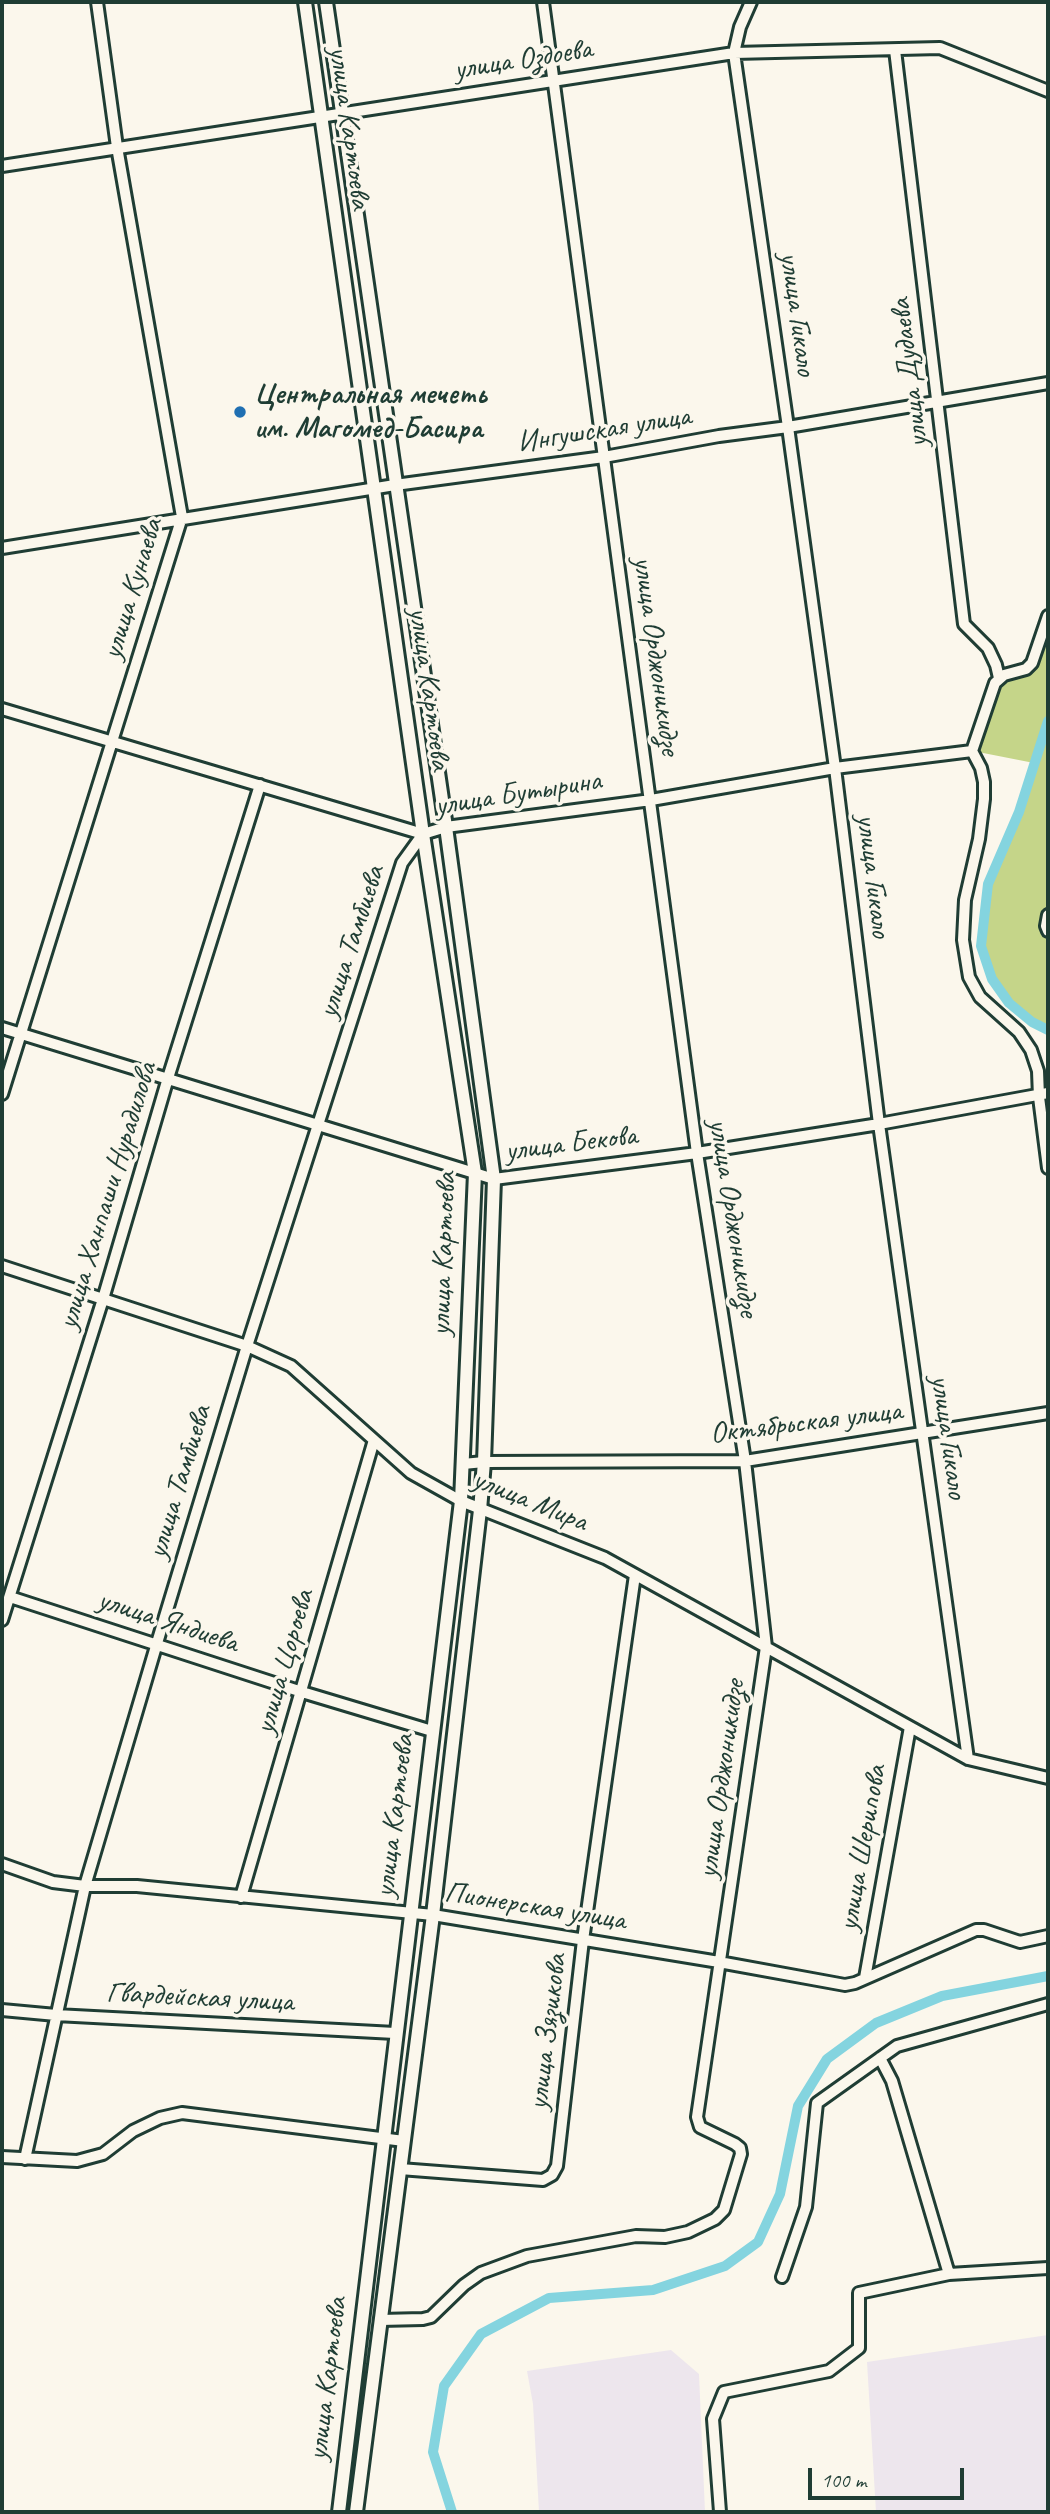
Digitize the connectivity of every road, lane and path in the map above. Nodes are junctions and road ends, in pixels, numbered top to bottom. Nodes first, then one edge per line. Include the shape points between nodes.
1 (97, 2) edge
2 (305, 2) edge
3 (326, 2) edge
4 (543, 2) edge
5 (751, 2) edge
6 (895, 50) junction
7 (734, 53) junction
8 (554, 79) junction
9 (1048, 91) edge
10 (343, 112) junction
11 (321, 116) junction
12 (117, 147) junction
13 (2, 166) edge
14 (1048, 383) edge
15 (938, 400) junction
16 (788, 427) junction
17 (604, 457) junction
18 (395, 485) junction
19 (374, 488) junction
20 (182, 517) junction
21 (2, 548) edge
22 (1048, 616) edge
23 (999, 678) junction
24 (2, 709) edge
25 (113, 741) junction
26 (972, 751) junction
27 (835, 768) junction
28 (260, 785) junction
29 (651, 800) junction
30 (446, 827) junction
31 (423, 834) junction
32 (1048, 915) edge
33 (1048, 931) edge
34 (2, 1028) edge
35 (20, 1034) junction
36 (168, 1078) junction
37 (2, 1094) edge
38 (1043, 1095) edge
39 (318, 1124) junction
40 (879, 1124) junction
41 (697, 1153) junction
42 (1048, 1168) edge
43 (475, 1174) junction
44 (494, 1179) junction
45 (2, 1266) edge
46 (103, 1299) junction
47 (247, 1346) junction
48 (1048, 1413) edge
49 (922, 1433) junction
50 (374, 1440) junction
51 (745, 1461) junction
52 (484, 1462) junction
53 (463, 1464) junction
54 (461, 1501) junction
55 (480, 1510) junction
56 (635, 1575) junction
57 (10, 1597) junction
58 (2, 1620) edge
59 (157, 1643) junction
60 (766, 1647) junction
61 (302, 1692) junction
62 (910, 1727) junction
63 (432, 1731) junction
64 (968, 1759) junction
65 (1048, 1778) edge
66 (2, 1864) edge
67 (85, 1886) junction
68 (241, 1897) junction
69 (410, 1913) junction
70 (433, 1915) junction
71 (1048, 1936) edge
72 (583, 1940) junction
73 (719, 1962) junction
74 (864, 1978) junction
75 (1048, 2004) edge
76 (2, 2010) edge
77 (56, 2015) junction
78 (395, 2033) junction
79 (880, 2058) junction
80 (383, 2140) junction
81 (404, 2141) junction
82 (2, 2157) edge
83 (24, 2159) junction
84 (400, 2169) junction
85 (1048, 2267) edge
86 (949, 2274) junction
87 (782, 2277) dead end
88 (380, 2320) junction
89 (338, 2512) edge
90 (356, 2512) edge
91 (720, 2512) edge

1 - 12 street, улица Кунаева
2 - 11 main road, улица Картоева
3 - 10 main road, улица Картоева
4 - 8 street, улица Орджоникидзе
5 - 7 street, улица Гикало
6 - 7 street, улица Оздоева
6 - 9 street, улица Оздоева via 940,48
6 - 15 street, улица Дудаева
7 - 8 street, улица Оздоева
7 - 16 street, улица Гикало
8 - 10 street, улица Оздоева
8 - 17 street, улица Орджоникидзе
10 - 11 street, улица Оздоева
10 - 18 main road, улица Картоева
11 - 12 street, улица Оздоева
11 - 19 main road, улица Картоева
12 - 13 street, улица Оздоева
12 - 20 street, улица Кунаева
14 - 15 street, Ингушская улица
15 - 16 street, Ингушская улица
15 - 23 street, улица Дудаева via 964,625 988,648
16 - 17 street, Ингушская улица
16 - 27 street, улица Гикало
17 - 18 street, Ингушская улица
17 - 29 street, улица Орджоникидзе
18 - 19 street, Ингушская улица
18 - 30 main road, улица Картоева
19 - 20 street, Ингушская улица
19 - 31 main road, улица Картоева
20 - 21 street, Ингушская улица
20 - 25 street, улица Кунаева
22 - 23 street via 1032,663
23 - 26 street
24 - 25 street, улица Бутырина
25 - 28 street, улица Бутырина
25 - 35 street, улица Кунаева
26 - 27 street, улица Бутырина
26 - 38 street via 984,782 984,799 965,900 963,940 969,977 980,997 1019,1032 1031,1050
27 - 29 street, улица Бутырина
27 - 40 street, улица Гикало
28 - 31 street, улица Бутырина
28 - 36 street, улица Ханпаши Нурадилова
29 - 30 street, улица Бутырина
29 - 41 street, улица Орджоникидзе
30 - 31 street, улица Бутырина
30 - 44 main road, улица Картоева
31 - 39 street, улица Тамбиева via 402,863
31 - 43 main road, улица Картоева
32 - 33 street
34 - 35 street, улица Бекова
35 - 36 street, улица Бекова
35 - 37 street, улица Кунаева
36 - 39 street, улица Бекова
36 - 46 street, улица Ханпаши Нурадилова
38 - 40 street, улица Бекова
38 - 42 street
39 - 43 street, улица Бекова
39 - 47 street, улица Тамбиева
40 - 41 street, улица Бекова
40 - 49 street, улица Гикало
41 - 44 street, улица Бекова
41 - 51 street, улица Орджоникидзе
43 - 44 street, улица Бекова
43 - 53 main road, улица Картоева
44 - 52 main road, улица Картоева
45 - 46 street, улица Мира
46 - 47 street, улица Мира
46 - 57 street, улица Ханпаши Нурадилова
47 - 50 street, улица Мира via 291,1366
47 - 59 street, улица Тамбиева
48 - 49 street, Октябрьская улица
49 - 51 street, Октябрьская улица
49 - 64 street, улица Гикало
50 - 54 street, улица Мира via 411,1473
50 - 61 street, улица Цороева
51 - 52 street, Октябрьская улица
51 - 60 street, улица Орджоникидзе
52 - 53 street, Октябрьская улица
52 - 55 main road, улица Картоева
53 - 54 main road, улица Картоева
54 - 55 street, улица Мира
54 - 63 main road, улица Картоева
55 - 56 street, улица Мира via 605,1558
55 - 70 main road, улица Картоева
56 - 60 street, улица Мира
56 - 72 street, улица Зязикова
57 - 58 street, улица Ханпаши Нурадилова
57 - 59 street, улица Яндиева
59 - 61 street, улица Яндиева
59 - 67 street, улица Тамбиева
60 - 62 street, улица Мира
60 - 73 street, улица Орджоникидзе
61 - 63 street, улица Яндиева
61 - 68 street, улица Цороева
62 - 64 street, улица Мира
62 - 74 street, улица Шерипова
63 - 69 main road, улица Картоева
64 - 65 street, улица Мира
66 - 67 street, Пионерская улица via 53,1882
67 - 68 street, Пионерская улица via 137,1886
67 - 77 street, улица Тамбиева
68 - 69 street, Пионерская улица
69 - 70 street, Пионерская улица
69 - 78 main road, улица Картоева
70 - 72 street, Пионерская улица
70 - 81 main road, улица Картоева
71 - 74 street, Пионерская улица via 1020,1942 976,1930
72 - 73 street, Пионерская улица
72 - 84 street, улица Зязикова via 552,2175 543,2180
73 - 74 street, Пионерская улица via 845,1985
73 - 88 street, улица Орджоникидзе via 697,2118 706,2132 740,2148 720,2216 664,2237 636,2236 499,2264 464,2285 431,2317
75 - 79 street via 897,2046
76 - 77 street, Гвардейская улица
77 - 78 street, Гвардейская улица
77 - 83 street, улица Тамбиева
78 - 80 main road, улица Картоева
79 - 86 street via 892,2081
79 - 87 street via 817,2103 806,2207
80 - 81 street
80 - 83 street via 182,2113 133,2131 103,2154 77,2161
80 - 89 main road, улица Картоева
81 - 84 main road, улица Картоева
82 - 83 street
84 - 88 main road, улица Картоева
85 - 86 street
86 - 91 street via 859,2293 859,2348 829,2371 724,2392 713,2420
88 - 90 main road, улица Картоева

